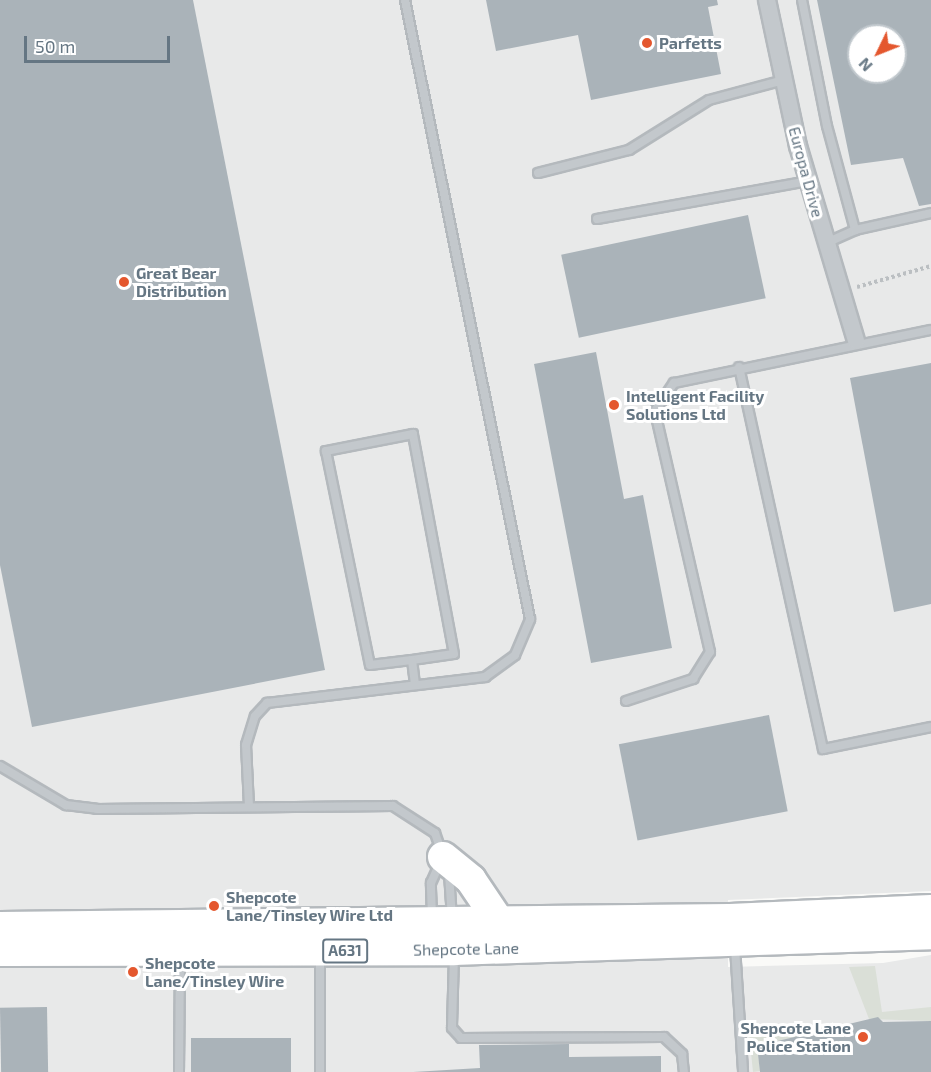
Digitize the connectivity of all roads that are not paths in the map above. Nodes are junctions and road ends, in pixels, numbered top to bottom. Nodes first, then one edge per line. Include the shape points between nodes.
1 (405, 0) edge
2 (767, 0) edge
3 (802, 0) edge
4 (784, 80) junction
5 (537, 173) dead end
6 (808, 181) junction
7 (931, 213) edge
8 (597, 219) dead end
9 (855, 230) junction
10 (826, 243) junction
11 (931, 330) edge
12 (856, 341) junction
13 (740, 367) junction
14 (412, 660) junction
15 (415, 684) junction
16 (626, 701) dead end
17 (931, 727) edge
18 (0, 766) edge
19 (249, 806) junction
20 (443, 857) junction
21 (931, 910) edge
22 (500, 923) junction
23 (0, 927) edge
24 (931, 934) edge
25 (443, 937) junction
26 (180, 938) junction
27 (735, 944) junction
28 (0, 951) edge
29 (320, 951) junction
30 (179, 1072) edge
31 (320, 1072) edge
32 (684, 1072) edge
33 (743, 1072) edge

1 - 15 lane via 530,619 515,655 485,677
2 - 4 street, Europa Drive
3 - 9 lane via 826,126
4 - 5 lane via 709,100 629,150
4 - 6 street, Europa Drive
6 - 8 lane
6 - 10 street, Europa Drive
7 - 9 lane
9 - 10 lane
10 - 12 street, Europa Drive
11 - 12 lane
12 - 13 lane
13 - 16 lane via 674,383 655,411 710,652 693,679
13 - 17 lane via 823,749
14 - 14 lane via 370,665 327,452 413,434 454,654
14 - 15 lane
15 - 19 lane via 267,703 255,716 248,737
18 - 19 lane via 66,805
19 - 20 lane via 393,806 435,833
20 - 22 highway via 471,880
20 - 25 lane via 452,881
20 - 25 lane via 431,883
21 - 22 highway, Shepcote Lane / A631 via 853,917
22 - 25 highway, Shepcote Lane / A631
23 - 26 highway, Shepcote Lane / A631
24 - 27 highway, Shepcote Lane / A631
25 - 26 highway, Shepcote Lane / A631
25 - 27 highway, Shepcote Lane / A631
25 - 29 highway, Shepcote Lane / A631
25 - 32 lane via 452,1028 461,1038 664,1037 682,1054
26 - 28 highway, Shepcote Lane / A631
26 - 29 highway, Shepcote Lane / A631
26 - 30 lane
27 - 33 lane
29 - 31 lane

